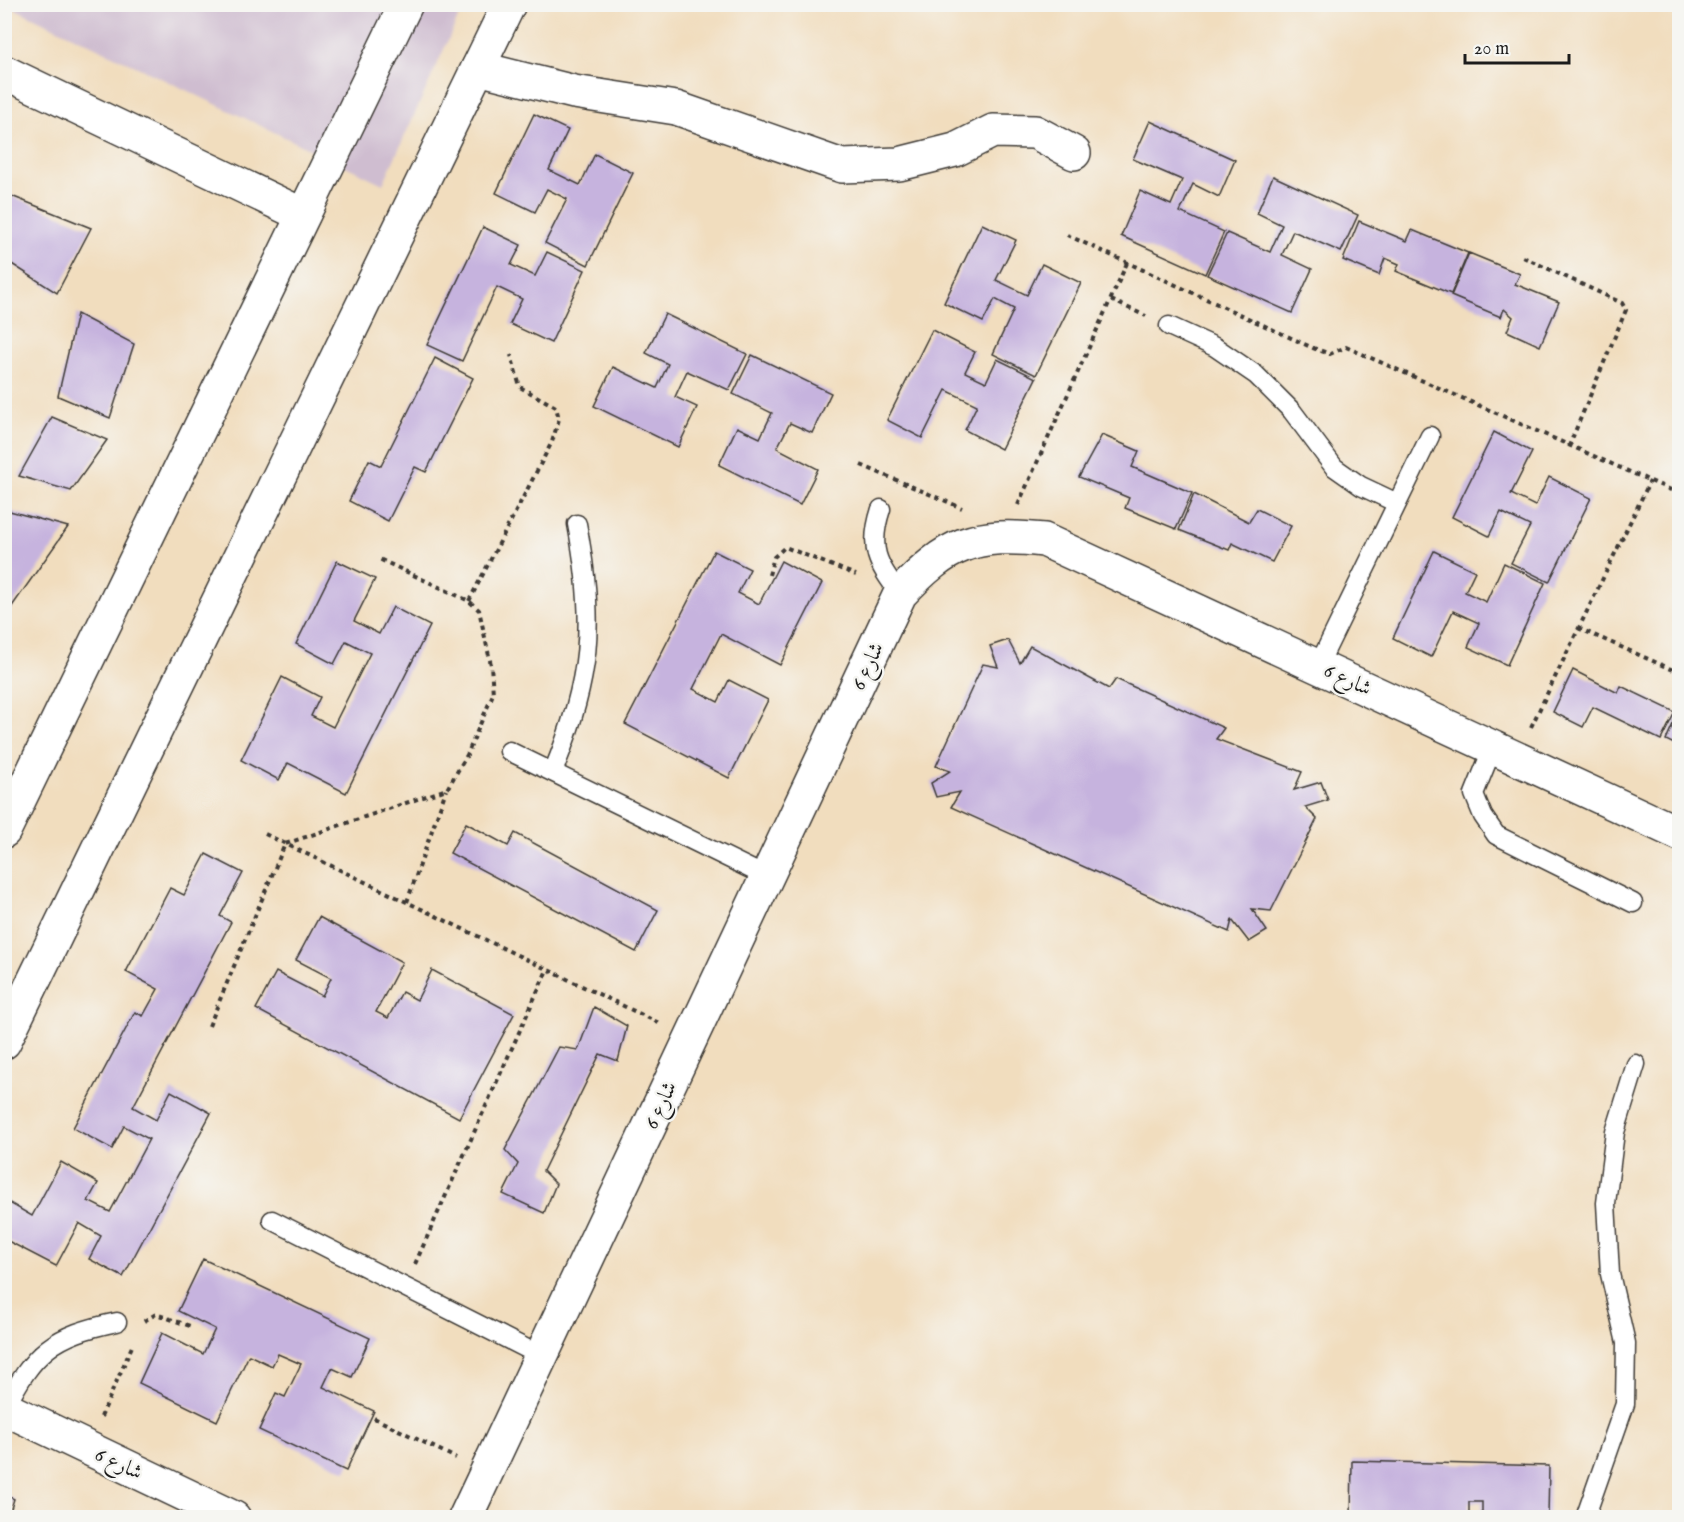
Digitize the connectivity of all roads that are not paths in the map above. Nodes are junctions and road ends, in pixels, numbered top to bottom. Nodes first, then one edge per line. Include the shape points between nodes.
1 (406, 4) edge
2 (509, 4) edge
3 (478, 68) junction
4 (4, 72) edge
5 (1074, 153) dead end
6 (303, 215) junction
7 (1169, 326) road end
8 (1430, 436) dead end
9 (1398, 503) junction
10 (881, 509) dead end
11 (577, 524) dead end
12 (900, 594) junction
13 (1318, 666) junction
14 (509, 751) dead end
15 (1504, 752) junction
16 (553, 772) junction
17 (4, 831) edge
18 (1680, 834) edge
19 (767, 877) junction
20 (1633, 903) dead end
21 (5, 1040) edge
22 (1636, 1064) dead end
23 (272, 1220) dead end
24 (117, 1322) dead end
25 (541, 1356) junction
26 (5, 1409) edge
27 (196, 1510) edge
28 (234, 1518) edge
29 (465, 1518) edge
30 (1585, 1518) edge

1 - 6 street
2 - 3 street
3 - 5 street via 574,92 676,108 842,166 899,164 955,150 993,131 1035,132
3 - 21 street
4 - 6 street
6 - 17 street
7 - 9 lane via 1215,347 1256,375 1292,411 1334,467 1361,486
8 - 9 lane
9 - 13 lane
10 - 12 lane via 875,528 878,566
11 - 16 lane via 587,574 590,625 585,676 572,725
12 - 13 street, شارع 6 via 928,565 963,544 1004,535 1044,540
12 - 19 street, شارع 6
13 - 15 street, شارع 6
14 - 16 lane
15 - 18 street, شارع 6
15 - 20 lane via 1474,794 1496,836
16 - 19 lane
19 - 25 street, شارع 6
22 - 30 lane via 1615,1132 1606,1203 1610,1274 1626,1343 1625,1404
23 - 25 lane
24 - 26 lane via 80,1330 48,1348 22,1375
25 - 29 street, شارع 6
26 - 27 street, شارع 6 via 88,1448
27 - 28 street, شارع 6

